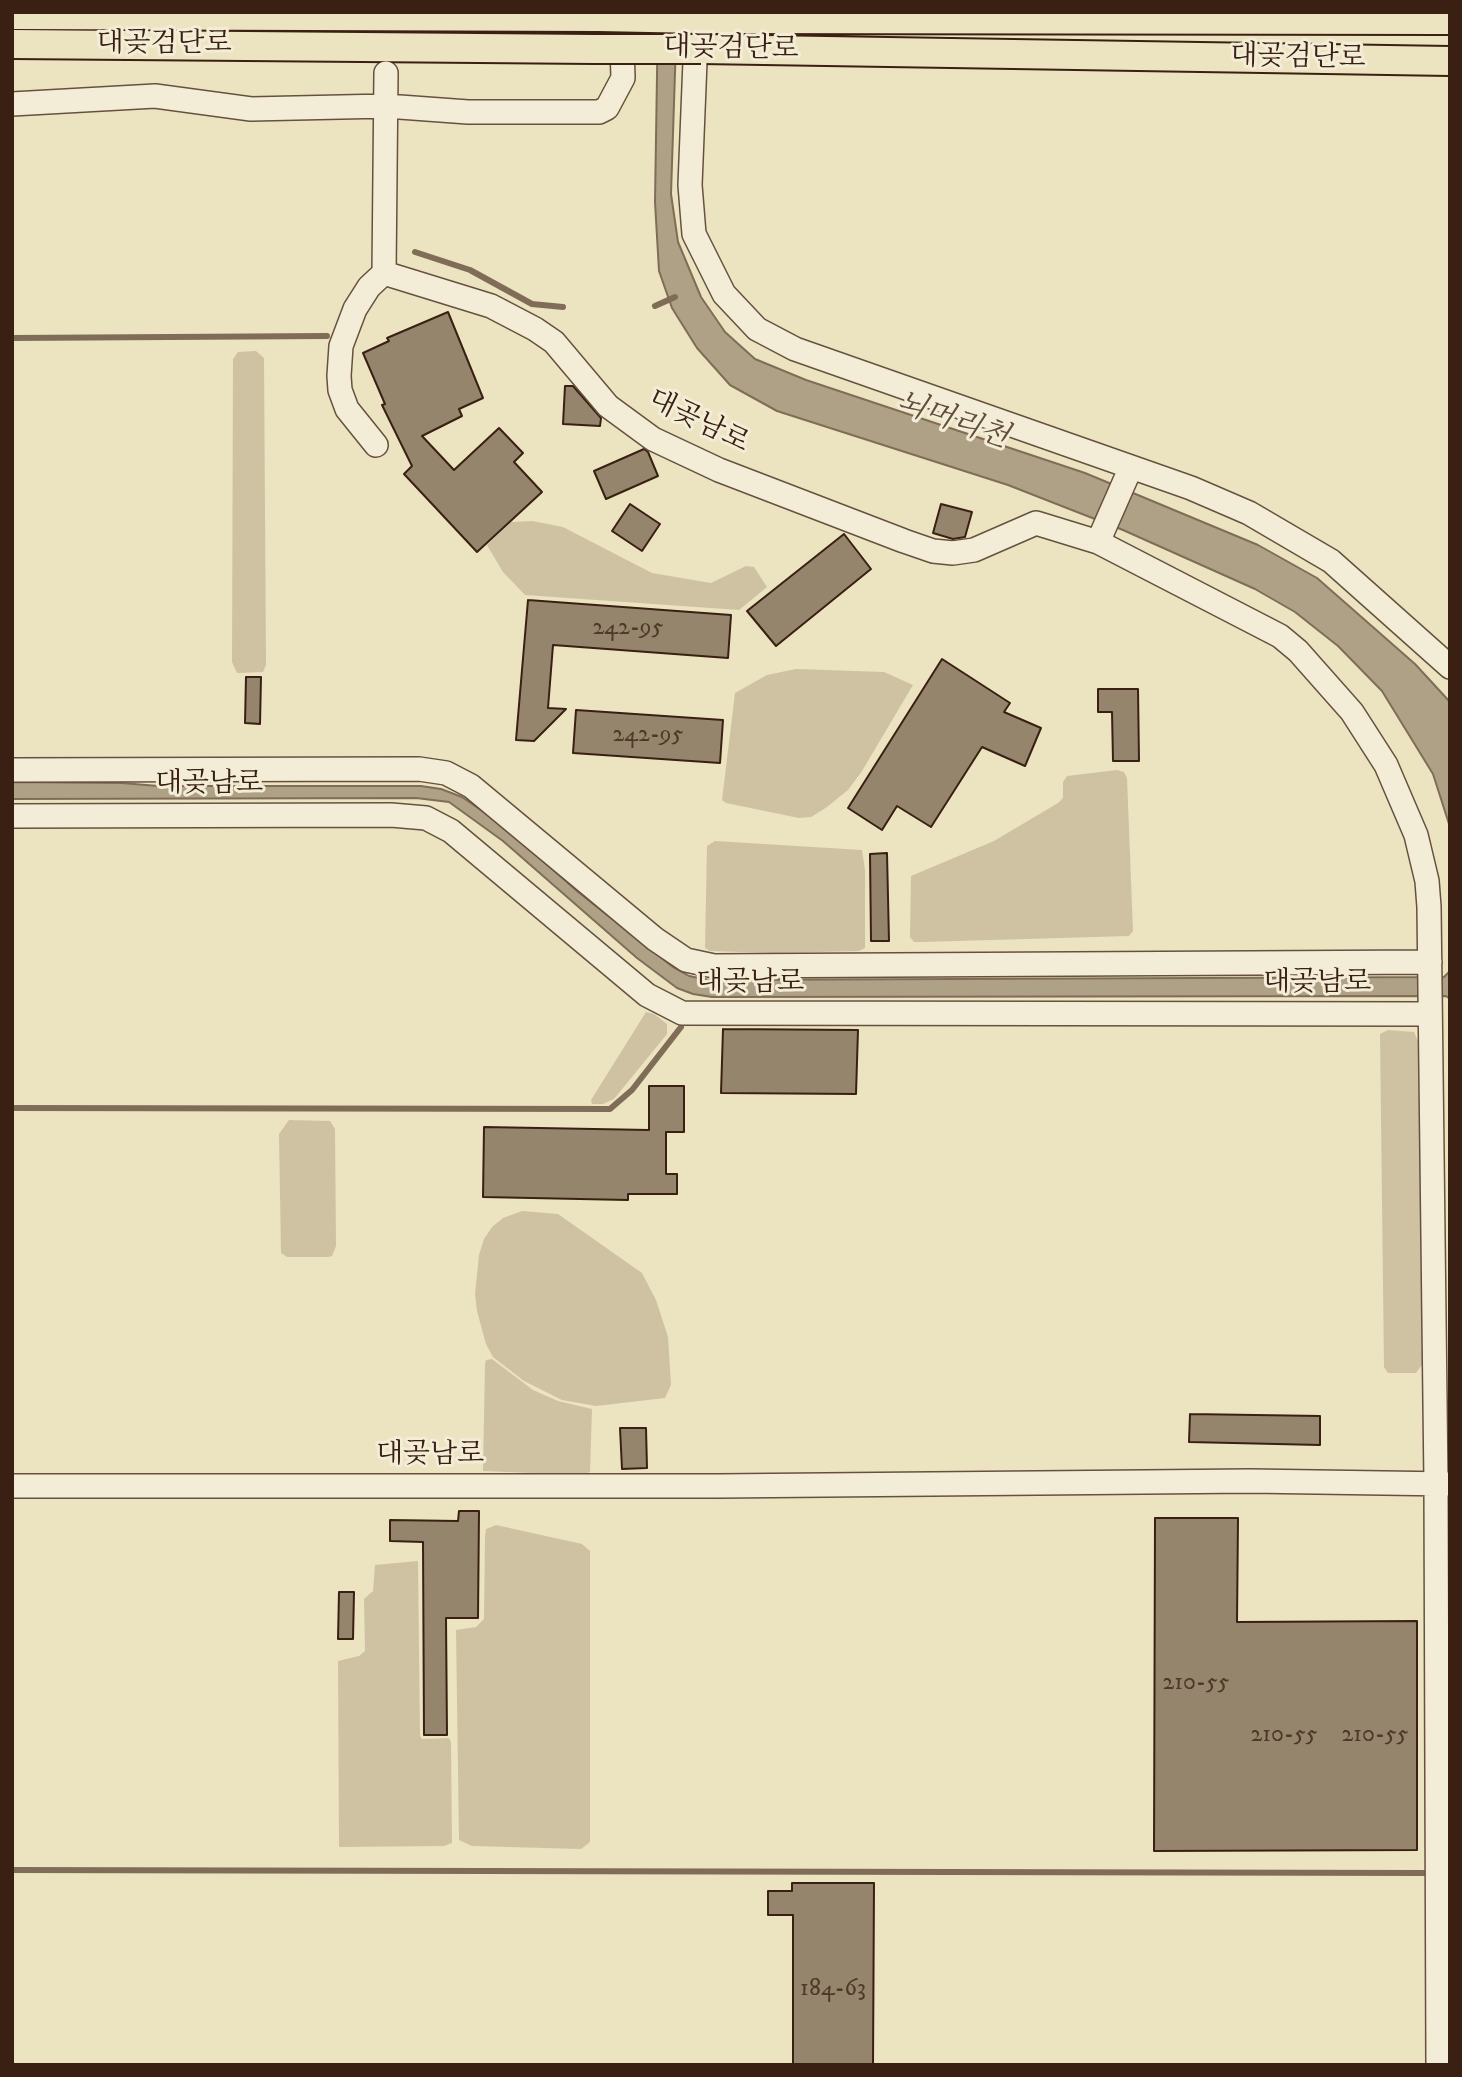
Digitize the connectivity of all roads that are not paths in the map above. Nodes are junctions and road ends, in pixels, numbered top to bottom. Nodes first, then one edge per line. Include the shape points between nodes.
1 (610, 14) edge
2 (12, 15) edge
3 (699, 16) edge
4 (1450, 20) edge
5 (12, 44) edge
6 (1450, 61) edge
7 (386, 73) dead end
8 (12, 104) edge
9 (386, 106) junction
10 (384, 273) junction
11 (376, 445) dead end
12 (1131, 467) junction
13 (1098, 542) junction
14 (1450, 667) edge
15 (12, 770) edge
16 (12, 816) edge
17 (1430, 962) junction
18 (1430, 1014) junction
19 (1443, 1484) edge
20 (12, 1486) edge
21 (1438, 2065) edge

1 - 2 main road, 대곶검단로
1 - 3 main road, 대곶검단로, bridge
1 - 9 lane via 623,78 616,96 599,112 468,112
3 - 4 main road, 대곶검단로
3 - 12 lane via 690,208 694,234 710,271 741,315 795,349
5 - 6 main road, 대곶검단로, bridge
7 - 9 lane
8 - 9 lane via 155,96 251,109
9 - 10 lane
10 - 11 lane via 355,309 341,346 339,376 347,409
10 - 13 lane, 대곶남로 via 491,306 535,329 554,342 608,406 653,439 719,470 904,541 953,554 974,550 1036,523
12 - 13 lane
12 - 14 lane via 1249,513 1331,561
13 - 17 lane, 대곶남로 via 1280,636 1352,712 1409,812 1427,881
15 - 17 lane, 대곶남로 via 419,769 446,773 471,786 664,945 686,960 714,966
16 - 18 lane, 대곶남로 via 426,818 451,831 647,995 682,1013
17 - 18 lane, 대곶남로
18 - 19 lane, 대곶남로
19 - 20 lane, 대곶남로
19 - 21 lane, 대곶남로

